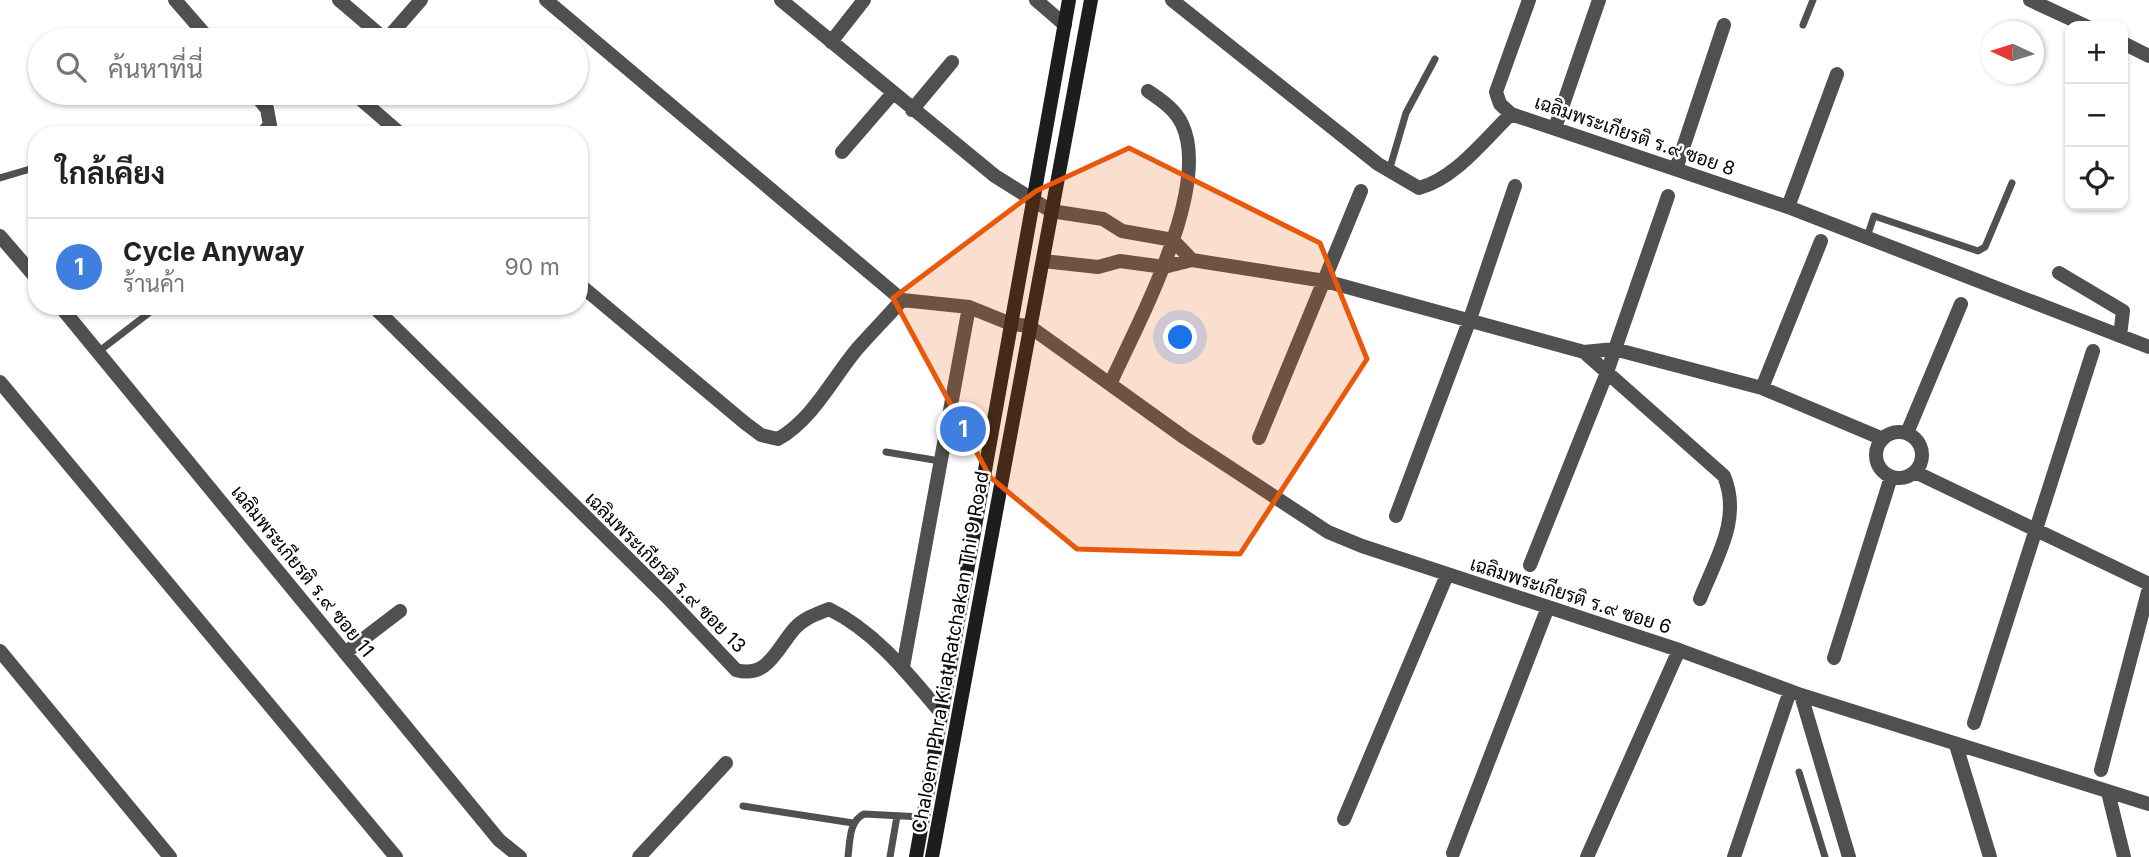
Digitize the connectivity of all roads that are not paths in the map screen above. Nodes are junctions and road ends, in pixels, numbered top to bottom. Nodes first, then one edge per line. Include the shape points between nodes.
1 (175, 0) edge
2 (339, 0) edge
3 (421, 0) edge
4 (546, 0) edge
5 (781, 0) edge
6 (864, 0) edge
7 (1036, 0) edge
8 (1069, 0) edge
9 (1091, 0) edge
10 (1171, 0) edge
11 (1530, 0) edge
12 (1599, 0) edge
13 (1813, 0) edge
14 (2036, 1) edge
15 (2076, 21) edge
16 (1065, 25) junction
17 (1724, 25) dead end
18 (1803, 25) dead end
19 (200, 28) edge
20 (372, 28) edge
21 (396, 28) edge
22 (579, 28) edge
23 (588, 35) edge
24 (831, 42) junction
25 (2128, 46) edge
26 (2149, 56) edge
27 (1435, 59) dead end
28 (952, 62) dead end
29 (1836, 74) dead end
30 (1148, 90) dead end
31 (893, 93) junction
32 (262, 105) edge
33 (367, 105) edge
34 (912, 110) junction
35 (1511, 114) junction
36 (269, 126) edge
37 (392, 126) edge
38 (1555, 128) junction
39 (842, 152) dead end
40 (1676, 169) junction
41 (28, 170) edge
42 (1389, 172) junction
43 (0, 178) edge
44 (2012, 183) dead end
45 (1515, 186) dead end
46 (1361, 191) dead end
47 (1668, 197) dead end
48 (1033, 199) junction
49 (1788, 207) junction
50 (1051, 211) junction
51 (0, 236) edge
52 (1867, 237) junction
53 (1173, 240) junction
54 (1821, 241) dead end
55 (1192, 260) junction
56 (1043, 261) junction
57 (1164, 267) junction
58 (28, 269) edge
59 (2059, 273) dead end
60 (1325, 281) junction
61 (588, 292) edge
62 (902, 300) junction
63 (1961, 304) dead end
64 (969, 307) junction
65 (67, 315) edge
66 (146, 315) edge
67 (382, 315) edge
68 (1470, 319) junction
69 (1011, 324) junction
70 (1029, 326) junction
71 (2120, 336) junction
72 (2149, 347) edge
73 (1614, 349) junction
74 (2093, 351) dead end
75 (98, 352) junction
76 (1584, 352) junction
77 (1606, 375) junction
78 (0, 382) edge
79 (1111, 382) junction
80 (1762, 388) junction
81 (1907, 433) junction
82 (1259, 438) dead end
83 (1883, 439) junction
84 (886, 452) dead end
85 (941, 461) junction
86 (1915, 472) junction
87 (1891, 477) junction
88 (1395, 516) dead end
89 (2035, 527) junction
90 (1530, 565) dead end
91 (1447, 575) junction
92 (2149, 586) edge
93 (1700, 599) dead end
94 (1548, 607) junction
95 (400, 611) dead end
96 (1679, 650) junction
97 (0, 651) edge
98 (345, 653) junction
99 (1834, 658) dead end
100 (903, 667) junction
101 (1796, 693) junction
102 (942, 714) junction
103 (1974, 723) dead end
104 (1956, 745) junction
105 (726, 763) dead end
106 (2101, 770) dead end
107 (1799, 772) dead end
108 (2108, 792) junction
109 (2149, 804) edge
110 (743, 806) dead end
111 (897, 816) junction
112 (931, 818) junction
113 (1344, 818) dead end
114 (853, 823) junction
115 (1453, 853) dead end
116 (518, 856) edge
117 (170, 857) edge
118 (396, 857) edge
119 (639, 857) edge
120 (848, 857) edge
121 (890, 857) edge
122 (916, 857) edge
123 (932, 857) edge
124 (1587, 857) edge
125 (1734, 857) edge
126 (1825, 857) edge
127 (1849, 857) edge
128 (1990, 857) edge
129 (2124, 857) edge

1 - 19 street
2 - 20 street
3 - 21 street
4 - 22 street
5 - 24 street
6 - 24 street
7 - 16 street
8 - 16 main road, Chaloem Phra Kiat Ratchakan Thi 9 Road
9 - 50 main road, Chaloem Phra Kiat Ratchakan Thi 9 Road
10 - 42 street, เฉลิมพระเกียรติ ร.๙ ซอย 8
11 - 35 street via 1496,92
12 - 38 street
13 - 18 lane
14 - 15 street
16 - 48 main road, Chaloem Phra Kiat Ratchakan Thi 9 Road
17 - 40 street
23 - 62 street
24 - 31 street
25 - 26 street
27 - 42 lane via 1406,113
28 - 34 street
29 - 49 street
30 - 53 street via 1168,104 1182,124 1187,142 1189,165
31 - 34 street
31 - 39 street
32 - 36 street via 270,117
33 - 37 street
34 - 48 street via 987,170
35 - 38 street, เฉลิมพระเกียรติ ร.๙ ซอย 8
35 - 42 street, เฉลิมพระเกียรติ ร.๙ ซอย 8 via 1433,184 1419,188
38 - 40 street, เฉลิมพระเกียรติ ร.๙ ซอย 8
40 - 49 street, เฉลิมพระเกียรติ ร.๙ ซอย 8
41 - 43 lane
44 - 52 lane via 1985,247 1978,251 1874,216
45 - 68 street
46 - 60 street
47 - 73 street
48 - 50 street
48 - 69 main road, Chaloem Phra Kiat Ratchakan Thi 9 Road
49 - 52 street, เฉลิมพระเกียรติ ร.๙ ซอย 8
50 - 53 street via 1103,219 1122,231
50 - 56 main road, Chaloem Phra Kiat Ratchakan Thi 9 Road
51 - 58 street
52 - 71 street, เฉลิมพระเกียรติ ร.๙ ซอย 8
53 - 55 street
53 - 57 street
54 - 80 street
55 - 57 street
55 - 60 street
56 - 57 street via 1098,267 1121,261
56 - 70 main road, Chaloem Phra Kiat Ratchakan Thi 9 Road
57 - 79 street
59 - 71 street via 2123,311
60 - 68 street
60 - 82 street
61 - 62 street via 745,423 761,435 778,439 800,422
62 - 64 street
63 - 81 street
64 - 69 street
64 - 85 street
65 - 75 street, เฉลิมพระเกียรติ ร.๙ ซอย 11
66 - 75 lane
67 - 100 street, เฉลิมพระเกียรติ ร.๙ ซอย 13 via 736,670 748,673 763,668 796,627 829,609 850,620
68 - 76 street
68 - 88 street
69 - 70 street
69 - 102 main road, Chaloem Phra Kiat Ratchakan Thi 9 Road
70 - 79 street, เฉลิมพระเกียรติ ร.๙ ซอย 6
70 - 112 main road, Chaloem Phra Kiat Ratchakan Thi 9 Road
71 - 72 street, เฉลิมพระเกียรติ ร.๙ ซอย 8
73 - 76 street
73 - 77 street
73 - 80 street
74 - 89 street
75 - 98 street, เฉลิมพระเกียรติ ร.๙ ซอย 11
76 - 77 street
77 - 90 street
77 - 93 street via 1724,476 1728,485 1730,522
78 - 118 street
79 - 91 street, เฉลิมพระเกียรติ ร.๙ ซอย 6 via 1185,438 1328,532
80 - 83 street
81 - 83 street
81 - 86 street via 1922,450
83 - 87 street via 1877,460
84 - 85 lane
85 - 100 street
86 - 87 street
86 - 89 street
87 - 99 street
89 - 92 street
89 - 103 street
91 - 94 street, เฉลิมพระเกียรติ ร.๙ ซอย 6
91 - 113 street
92 - 106 street
94 - 96 street, เฉลิมพระเกียรติ ร.๙ ซอย 6
94 - 115 street
95 - 98 street
96 - 101 street, เฉลิมพระเกียรติ ร.๙ ซอย 6
96 - 124 street
97 - 117 street
98 - 116 street, เฉลิมพระเกียรติ ร.๙ ซอย 11 via 499,840
100 - 102 street, เฉลิมพระเกียรติ ร.๙ ซอย 13
101 - 104 street, เฉลิมพระเกียรติ ร.๙ ซอย 6
101 - 125 street
101 - 127 street
102 - 112 main road, Chaloem Phra Kiat Ratchakan Thi 9 Road
104 - 108 street, เฉลิมพระเกียรติ ร.๙ ซอย 6
104 - 128 street
105 - 119 street
107 - 126 lane
108 - 109 street, เฉลิมพระเกียรติ ร.๙ ซอย 6
108 - 129 street
110 - 114 lane
111 - 112 lane
111 - 114 lane via 864,814
111 - 121 lane
112 - 122 main road, Chaloem Phra Kiat Ratchakan Thi 9 Road
112 - 123 main road, Chaloem Phra Kiat Ratchakan Thi 9 Road
114 - 120 lane

